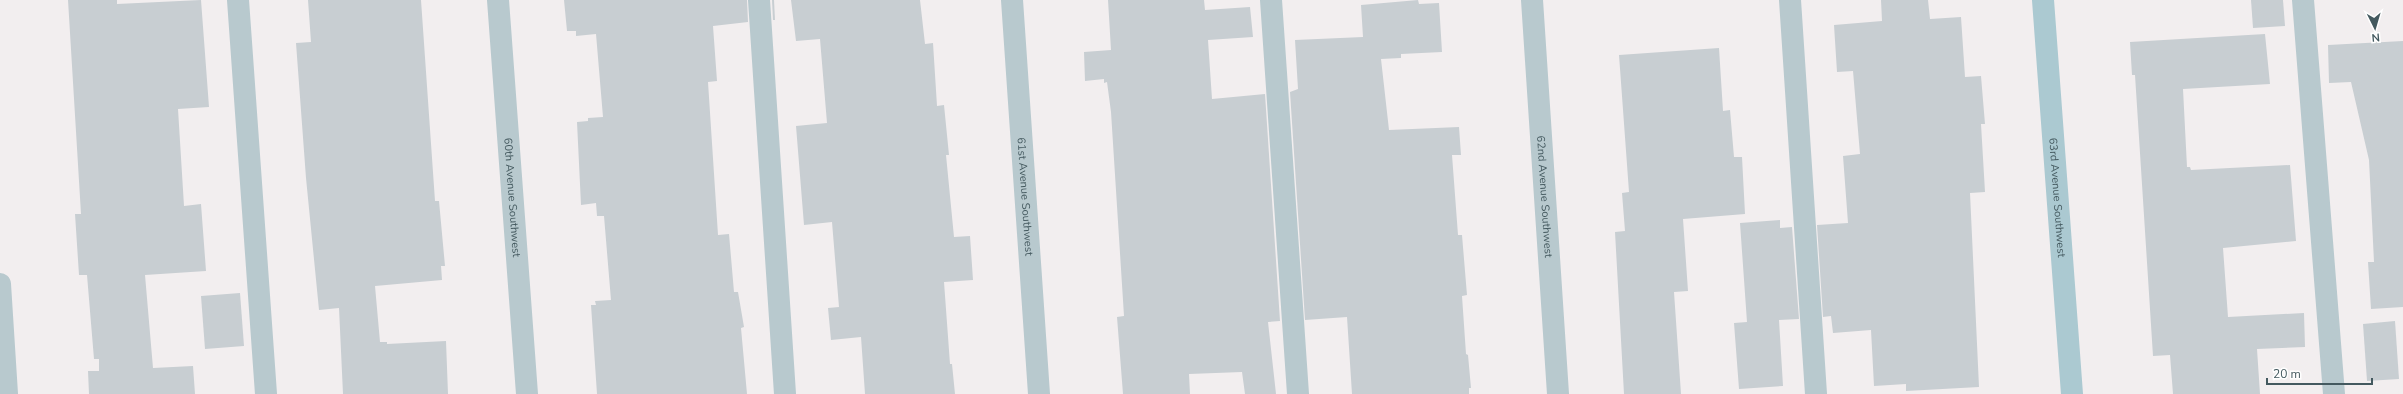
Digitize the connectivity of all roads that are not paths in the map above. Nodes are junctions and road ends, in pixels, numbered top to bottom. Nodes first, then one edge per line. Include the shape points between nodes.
1 (238, 0) edge
2 (498, 0) edge
3 (759, 0) edge
4 (1012, 0) edge
5 (1271, 0) edge
6 (1532, 0) edge
7 (1790, 0) edge
8 (2043, 0) edge
9 (2303, 0) edge
10 (0, 284) edge
11 (7, 394) edge
12 (266, 394) edge
13 (527, 394) edge
14 (785, 394) edge
15 (1039, 394) edge
16 (1298, 394) edge
17 (1558, 394) edge
18 (1816, 394) edge
19 (2072, 394) edge
20 (2334, 394) edge

1 - 12 street
2 - 13 street, 60th Avenue Southwest
3 - 14 street
4 - 15 street, 61st Avenue Southwest
5 - 16 street
6 - 17 street, 62nd Avenue Southwest
7 - 18 street
8 - 19 main road, 63rd Avenue Southwest
9 - 20 street
10 - 11 street

